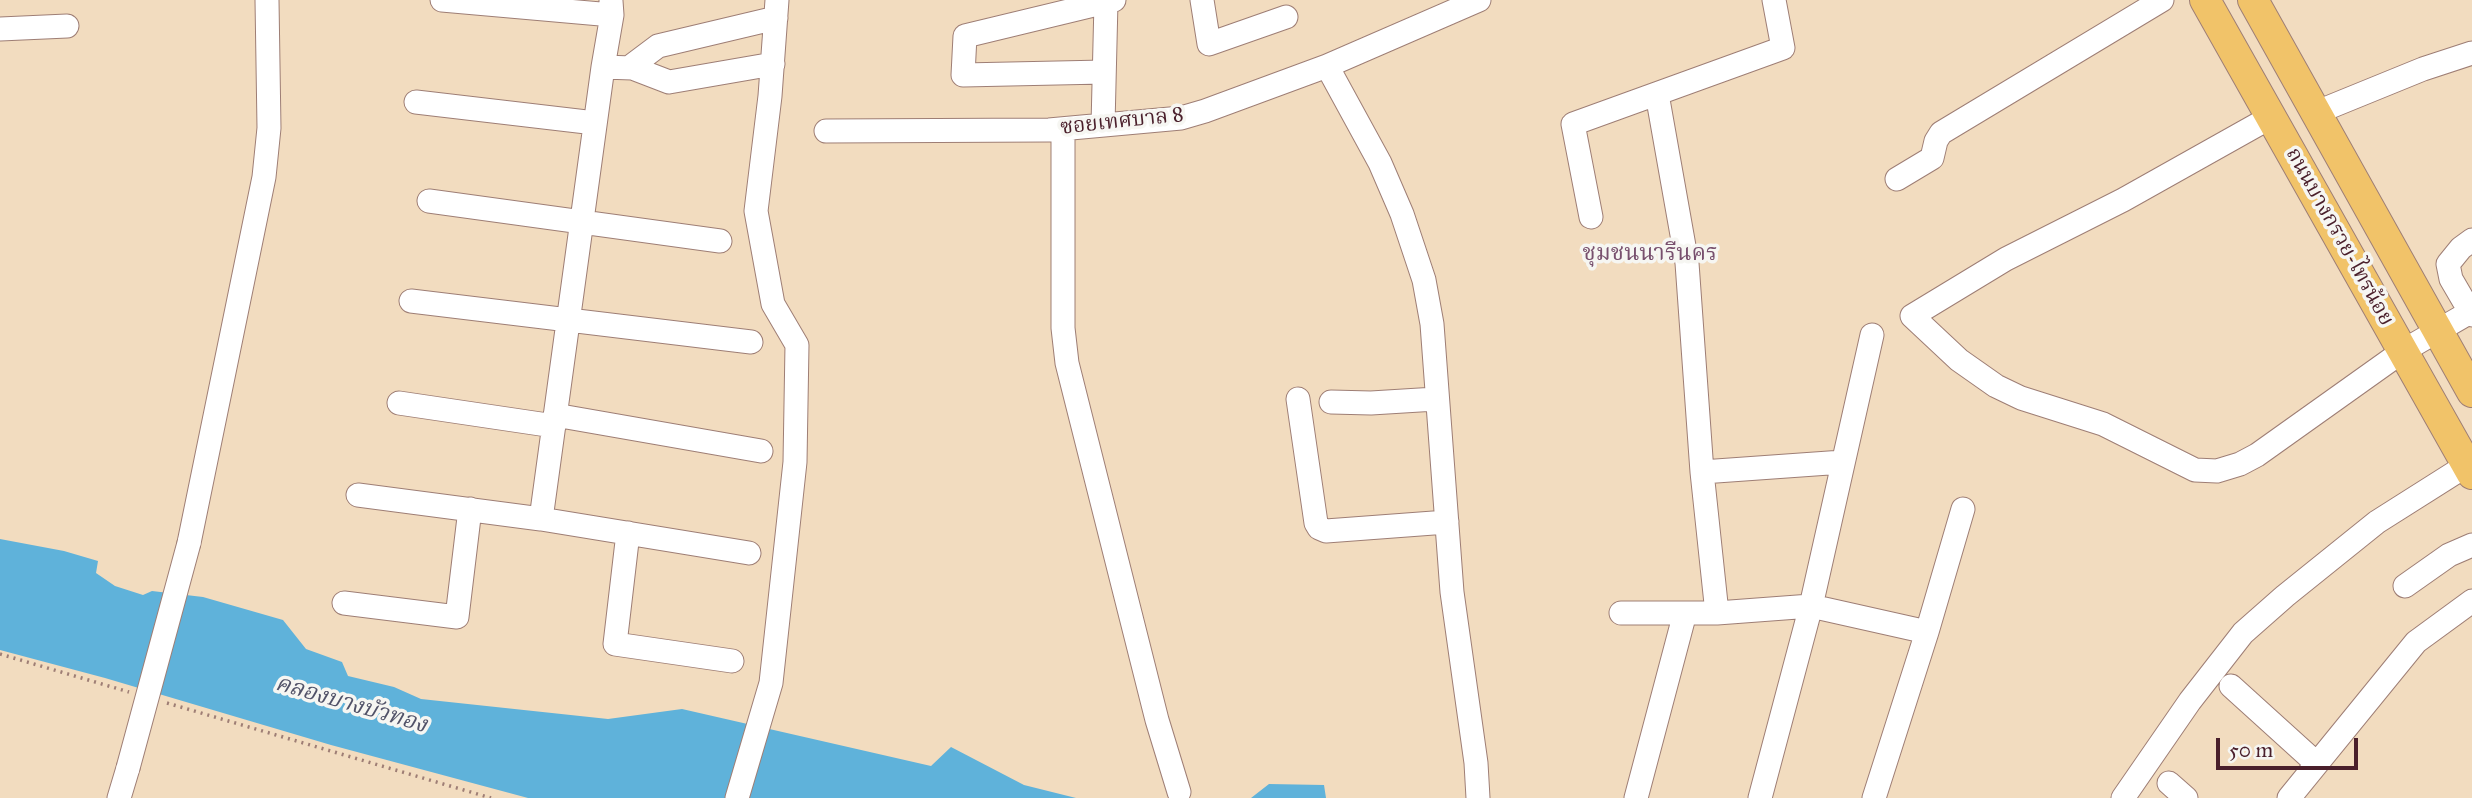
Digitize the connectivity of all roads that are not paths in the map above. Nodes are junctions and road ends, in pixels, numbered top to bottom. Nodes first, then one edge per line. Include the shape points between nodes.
1 (267, 0) edge
2 (442, 0) edge
3 (1202, 0) edge
4 (1479, 0) edge
5 (1774, 0) edge
6 (2162, 0) edge
7 (2205, 0) edge
8 (2253, 0) edge
9 (1110, 1) edge
10 (611, 7) edge
11 (776, 9) edge
12 (1286, 17) dead end
13 (66, 26) dead end
14 (0, 29) edge
15 (2472, 53) edge
16 (773, 64) junction
17 (1327, 66) junction
18 (603, 67) junction
19 (632, 68) junction
20 (1104, 72) junction
21 (1657, 94) junction
22 (416, 102) dead end
23 (2315, 113) junction
24 (2271, 117) junction
25 (595, 123) junction
26 (1103, 125) junction
27 (1063, 129) junction
28 (826, 131) dead end
29 (1897, 178) dead end
30 (429, 201) dead end
31 (1591, 217) dead end
32 (582, 220) junction
33 (2472, 240) edge
34 (720, 241) dead end
35 (411, 301) dead end
36 (2471, 312) edge
37 (568, 322) junction
38 (2438, 331) junction
39 (1872, 335) dead end
40 (751, 342) dead end
41 (2403, 351) junction
42 (2472, 392) edge
43 (1298, 399) dead end
44 (1436, 399) junction
45 (399, 402) dead end
46 (1331, 402) dead end
47 (554, 420) junction
48 (761, 450) dead end
49 (1843, 462) junction
50 (2470, 470) edge
51 (1702, 472) junction
52 (359, 495) dead end
53 (470, 509) junction
54 (1963, 509) dead end
55 (541, 519) junction
56 (1447, 522) junction
57 (628, 533) junction
58 (2472, 545) edge
59 (749, 553) dead end
60 (2404, 586) dead end
61 (2472, 601) edge
62 (344, 603) dead end
63 (1811, 606) junction
64 (1621, 613) dead end
65 (1685, 613) junction
66 (1717, 613) junction
67 (1927, 632) junction
68 (732, 661) dead end
69 (2231, 686) dead end
70 (2316, 763) junction
71 (1179, 792) dead end
72 (119, 798) edge
73 (737, 798) edge
74 (1478, 798) edge
75 (1636, 798) edge
76 (1760, 798) edge
77 (1874, 798) edge
78 (2123, 798) edge
79 (2289, 798) edge

1 - 72 street, bridge via 264,177 189,543
2 - 10 street
3 - 12 street via 1209,44
4 - 17 street, ซอยเทศบาล 8
5 - 21 street via 1783,48
6 - 29 street via 1941,133 1932,158
7 - 24 main road, ถนนบางกรวย-ไทรน้อย
8 - 23 main road, ถนนบางกรวย-ไทรน้อย
9 - 20 street
9 - 20 street via 965,36 963,75
10 - 18 street
11 - 16 street
11 - 19 street via 658,46
13 - 14 street
15 - 23 street
16 - 19 street via 669,82
16 - 73 street via 756,211 773,304 797,345 796,449 771,683
17 - 26 street, ซอยเทศบาล 8 via 1181,118
17 - 44 street via 1381,163 1424,280 1432,324
18 - 19 street
18 - 25 street
20 - 26 street
21 - 31 street via 1573,124
21 - 51 street via 1687,263
22 - 25 street
23 - 38 main road, ถนนบางกรวย-ไทรน้อย
24 - 41 main road, ถนนบางกรวย-ไทรน้อย
24 - 41 street via 2006,259 1912,316 1959,360 1996,386 2103,424 2195,470 2217,471 2257,455
25 - 32 street
26 - 27 street, ซอยเทศบาล 8
27 - 28 street, ซอยเทศบาล 8
27 - 71 street via 1067,363
30 - 32 street
32 - 34 street
32 - 37 street
33 - 36 street via 2448,264 2451,279
35 - 37 street
36 - 38 street
37 - 40 street
37 - 47 street
38 - 41 street
38 - 42 main road, ถนนบางกรวย-ไทรน้อย
39 - 49 street
41 - 50 main road, ถนนบางกรวย-ไทรน้อย
43 - 56 street via 1319,528
44 - 46 street
44 - 56 street
45 - 47 street
47 - 48 street
47 - 55 street
49 - 51 street
49 - 63 street
50 - 78 street via 2377,522 2243,633
51 - 66 street
52 - 53 street
53 - 55 street
53 - 62 street via 457,617
54 - 67 street
55 - 57 street
56 - 74 street
57 - 59 street
57 - 68 street via 615,643
58 - 60 street
61 - 70 street via 2416,642
63 - 66 street
63 - 67 street
63 - 76 street
64 - 65 street
65 - 66 street
65 - 75 street
67 - 77 street
69 - 70 street
70 - 79 street

